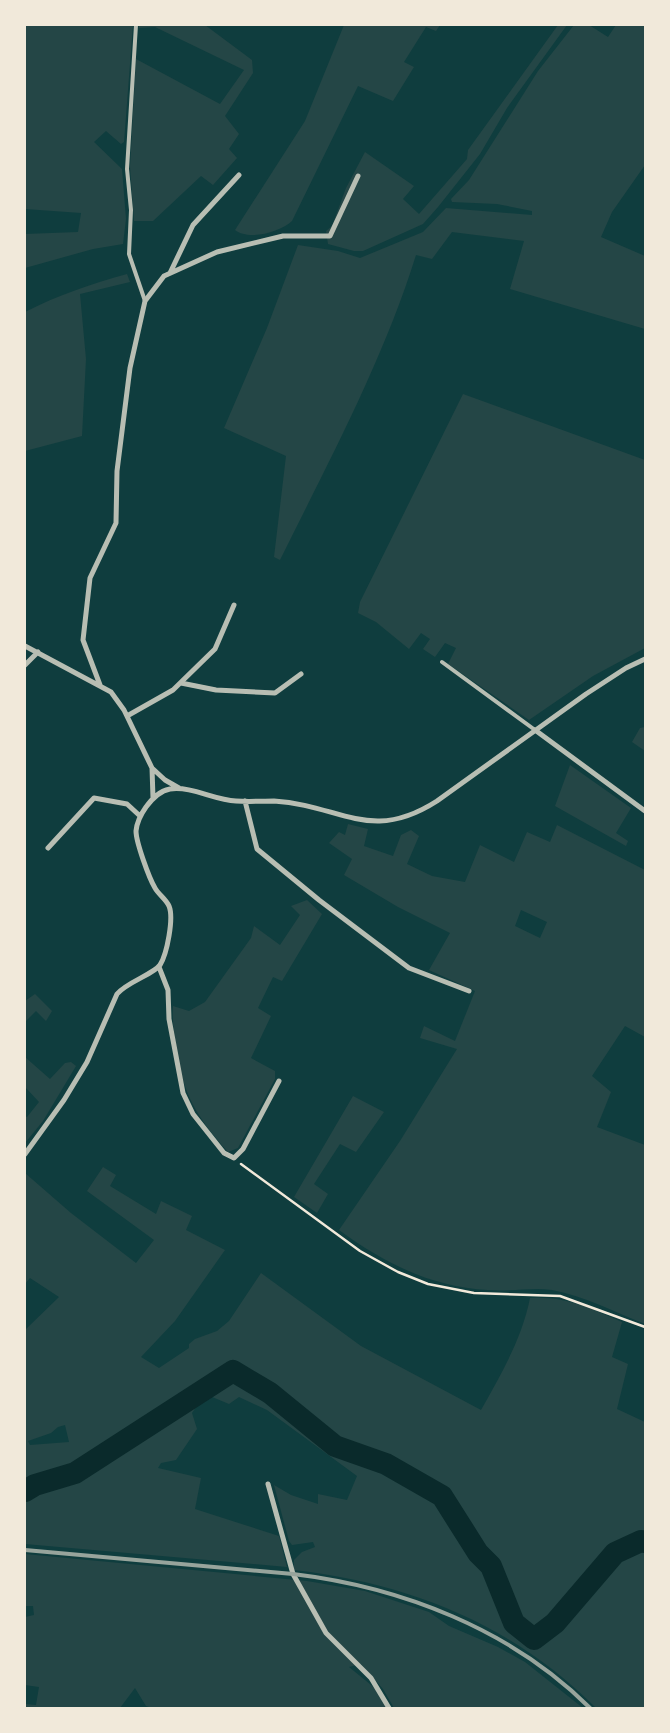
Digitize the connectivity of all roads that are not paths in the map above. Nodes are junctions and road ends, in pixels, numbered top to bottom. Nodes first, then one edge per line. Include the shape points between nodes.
1 (136, 25) edge
2 (239, 175) dead end
3 (358, 176) dead end
4 (170, 273) junction
5 (146, 301) junction
6 (234, 605) dead end
7 (25, 646) edge
8 (38, 652) junction
9 (645, 659) edge
10 (442, 662) dead end
11 (25, 665) edge
12 (301, 674) dead end
13 (180, 683) junction
14 (100, 686) junction
15 (126, 716) junction
16 (536, 730) junction
17 (152, 768) junction
18 (180, 789) junction
19 (153, 798) junction
20 (245, 801) junction
21 (645, 811) edge
22 (140, 816) junction
23 (48, 848) dead end
24 (159, 967) junction
25 (469, 992) dead end
26 (279, 1081) dead end
27 (25, 1154) edge
28 (268, 1484) dead end
29 (389, 1708) edge

1 - 5 lane via 126,169 131,210 129,254
2 - 4 street via 193,225
3 - 4 street via 330,236 283,236 217,252
4 - 5 street via 164,276
5 - 14 street via 129,377 117,471 116,522 90,578 83,640
6 - 13 street via 215,649
7 - 8 street
8 - 11 street
8 - 14 street
9 - 16 street via 594,688
10 - 16 lane
12 - 13 street via 275,693 216,690
13 - 15 street
14 - 15 street via 111,692
15 - 17 street
16 - 20 street via 437,801 400,819 378,822 290,802
16 - 21 street
17 - 18 street
17 - 19 street
18 - 19 street via 167,790
18 - 20 street via 236,802
19 - 22 street
20 - 25 street via 258,849 409,968
22 - 23 street via 127,804 94,798
22 - 24 street via 136,832 139,846 155,888 169,907 166,952
24 - 26 street via 168,990 169,1019 183,1093 193,1114 224,1153 234,1158 243,1149
24 - 27 street via 124,986 117,994 87,1062
28 - 29 street via 293,1574 326,1633 372,1678

